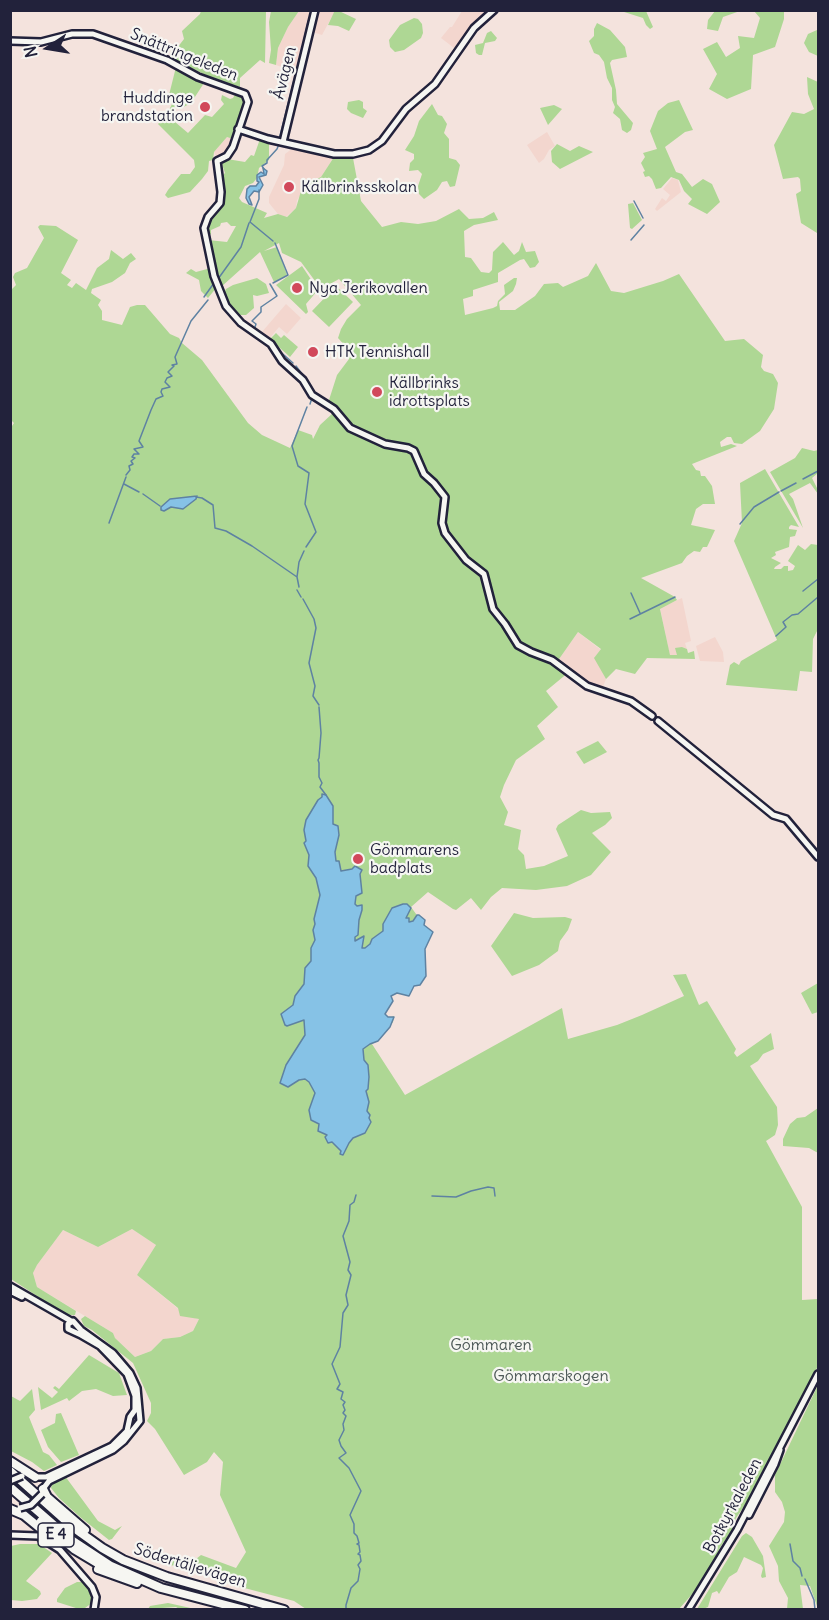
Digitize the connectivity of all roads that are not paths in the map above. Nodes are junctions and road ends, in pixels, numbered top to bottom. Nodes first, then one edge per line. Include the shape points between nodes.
1 (315, 10) edge
2 (494, 10) edge
3 (10, 41) edge
4 (238, 129) junction
5 (283, 142) junction
6 (819, 857) edge
7 (10, 1286) edge
8 (10, 1291) edge
9 (70, 1327) junction
10 (819, 1374) edge
11 (136, 1416) junction
12 (129, 1421) junction
13 (135, 1425) junction
14 (780, 1449) junction
15 (10, 1461) edge
16 (769, 1467) junction
17 (10, 1471) edge
18 (35, 1477) junction
19 (10, 1479) edge
20 (10, 1487) edge
21 (764, 1487) junction
22 (757, 1490) junction
23 (42, 1491) junction
24 (10, 1493) edge
25 (10, 1508) edge
26 (10, 1537) edge
27 (137, 1582) junction
28 (199, 1585) junction
29 (283, 1609) edge
30 (94, 1610) edge
31 (236, 1610) edge
32 (245, 1610) edge
33 (690, 1610) edge

1 - 5 street, Åvägen
2 - 5 street via 474,28 435,84 406,109 375,146 348,155
3 - 4 street, Snättringeleden via 40,42 72,34 93,34 167,60 198,77 245,94 248,102
4 - 5 street
4 - 6 street, Snättringeleden via 233,147 217,161 221,199 207,220 205,232 214,276 232,315 269,343 312,395 334,409 350,428 385,444 414,451 424,474 445,497 445,533 466,560 484,574 493,609 518,645 552,660 587,686 631,700 652,716 658,716 658,721 773,815 786,819
7 - 9 street
8 - 9 street
9 - 11 street via 100,1347 127,1374
9 - 11 street via 76,1323 113,1353 130,1373 137,1388
10 - 14 street
11 - 12 street
11 - 13 street via 139,1423
12 - 13 street
12 - 18 street via 125,1434 106,1450 46,1478
13 - 23 street via 113,1450 49,1481
14 - 16 street, Botkyrkaleden
14 - 21 street, Botkyrkaleden
15 - 18 highway
16 - 21 street
16 - 22 street, Botkyrkaleden
17 - 28 highway, Södertäljevägen / E 4 via 102,1548 146,1570
18 - 19 street, bridge
18 - 23 street via 41,1481
19 - 29 highway via 81,1539 128,1566 201,1590
20 - 32 highway via 70,1539 111,1566 161,1588
21 - 22 street
21 - 33 street, Botkyrkaleden
22 - 33 street, Botkyrkaleden
23 - 25 street, bridge via 31,1505
23 - 28 highway via 113,1550
24 - 27 highway, Södertäljevägen / E 4 via 74,1549
25 - 27 highway via 88,1563
26 - 30 street via 30,1534 60,1550 92,1587
27 - 31 highway, Södertäljevägen / E 4
28 - 29 highway, Södertäljevägen / E 4

